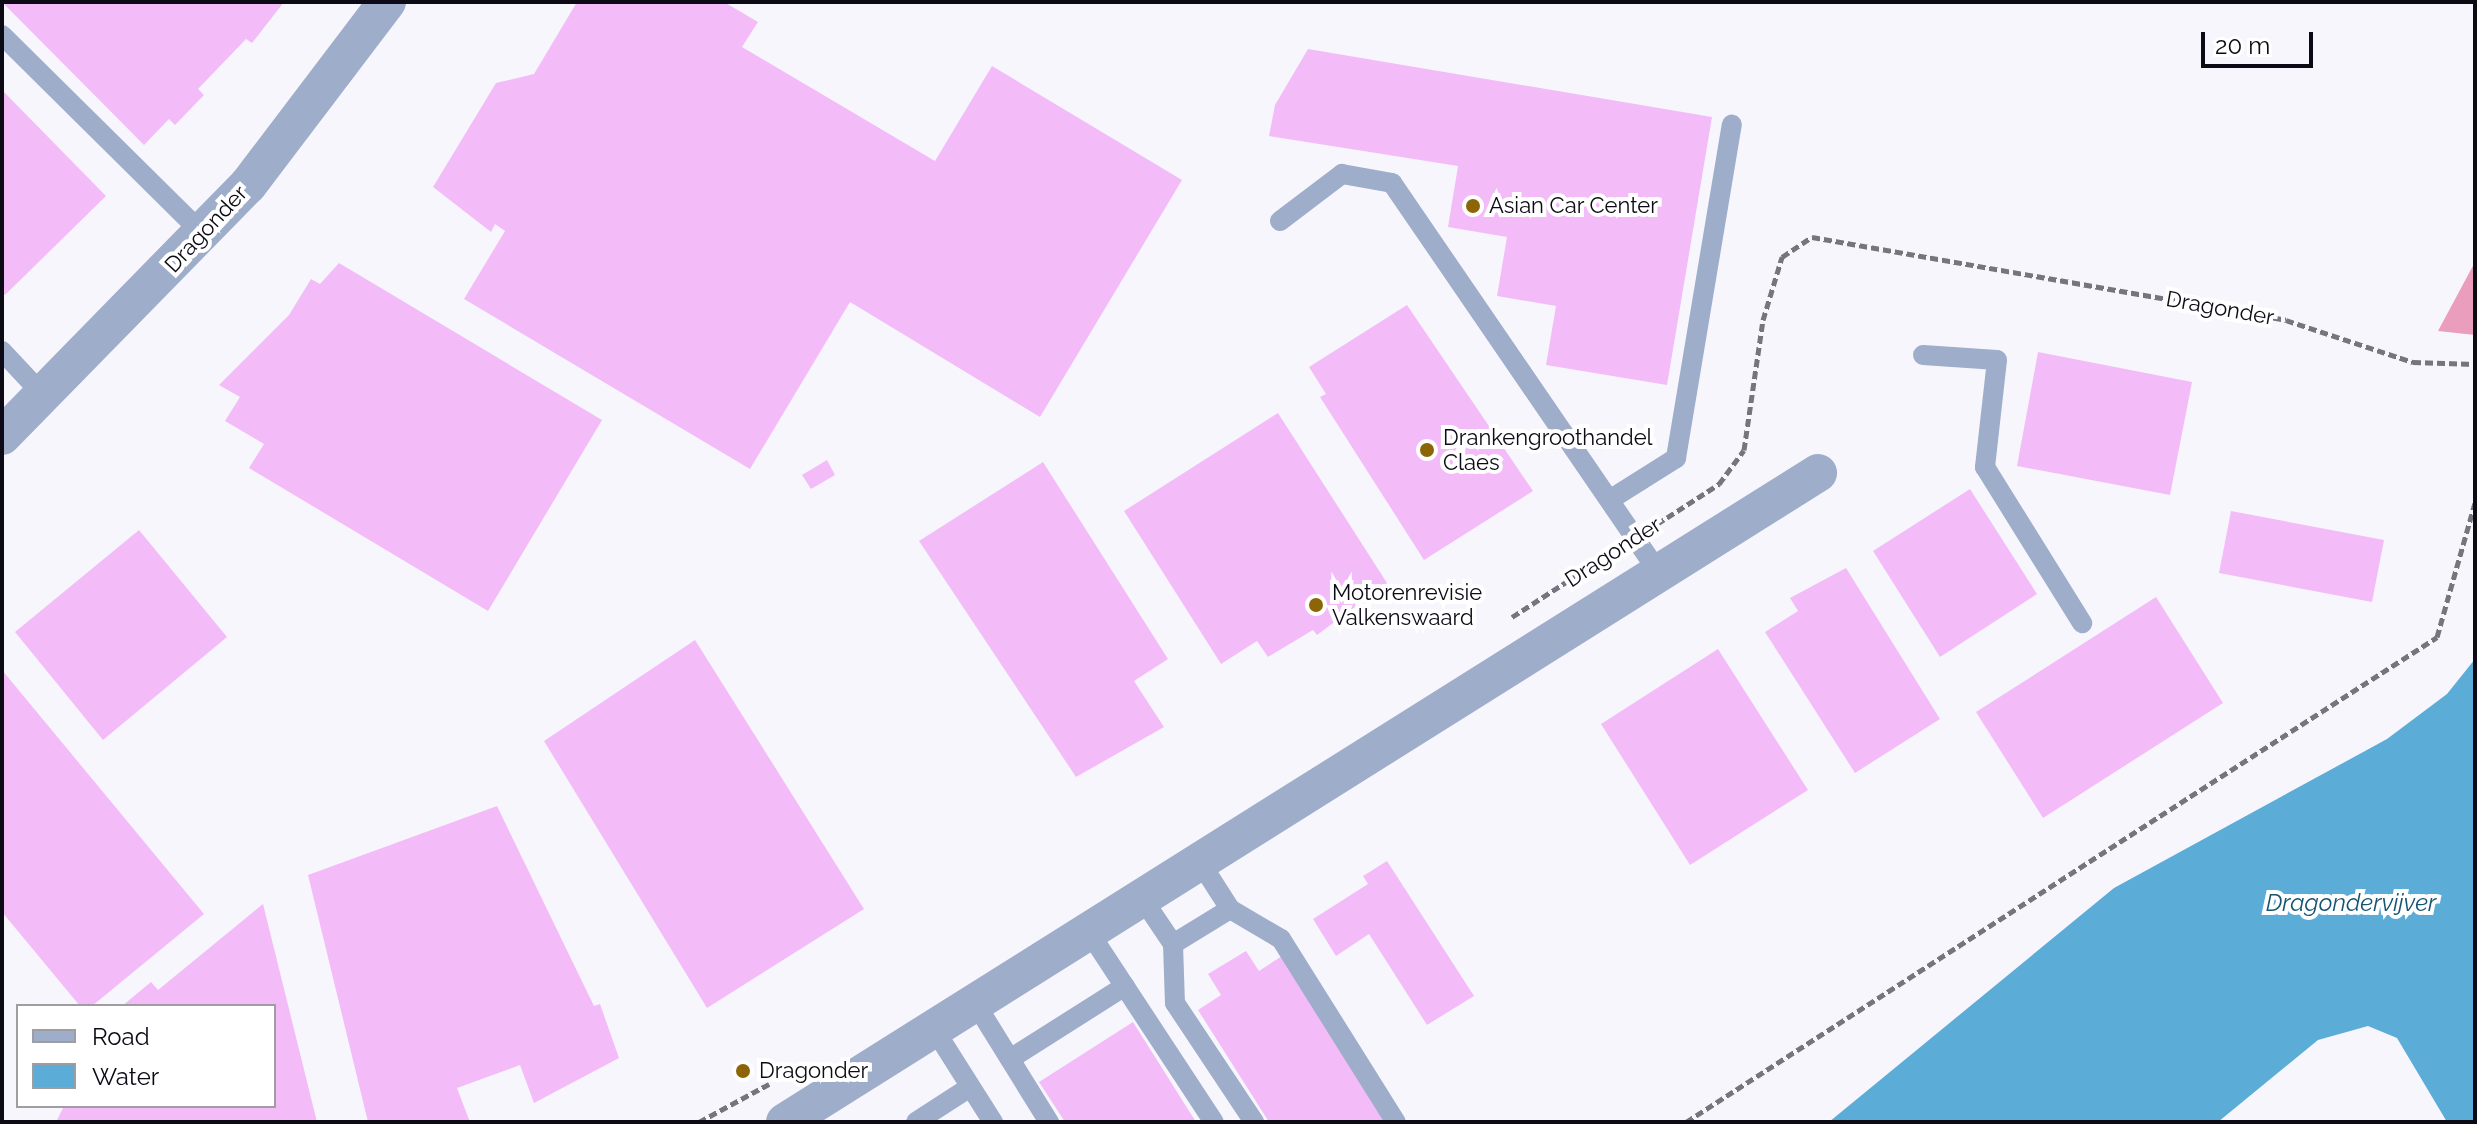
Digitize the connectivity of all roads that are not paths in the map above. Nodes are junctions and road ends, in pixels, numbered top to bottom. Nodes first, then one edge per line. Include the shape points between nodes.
1 (387, 2) edge
2 (2, 35) edge
3 (1732, 125) dead end
4 (1280, 221) dead end
5 (202, 233) junction
6 (2, 351) edge
7 (1923, 355) dead end
8 (46, 398) junction
9 (2, 436) edge
10 (1818, 473) dead end
11 (1611, 499) junction
12 (1660, 575) junction
13 (2082, 623) dead end
14 (1200, 862) junction
15 (1142, 898) junction
16 (1230, 909) junction
17 (1089, 932) junction
18 (1173, 944) junction
19 (1125, 986) junction
20 (977, 1006) junction
21 (936, 1032) junction
22 (1010, 1059) junction
23 (970, 1087) junction
24 (806, 1117) edge
25 (916, 1122) edge
26 (993, 1122) edge
27 (1049, 1122) edge
28 (1214, 1122) edge
29 (1254, 1122) edge
30 (1396, 1122) edge

1 - 5 street, Dragonder via 248,185
2 - 5 lane
3 - 11 lane via 1676,458
4 - 11 lane via 1342,174 1392,183
5 - 8 street, Dragonder
6 - 8 lane
7 - 13 lane via 1997,360 1985,467
8 - 9 street, Dragonder
10 - 12 street, Dragonder
11 - 12 lane
12 - 14 street, Dragonder
14 - 15 street, Dragonder
14 - 16 lane
15 - 17 street, Dragonder
15 - 18 lane
16 - 18 lane
16 - 30 lane via 1281,939
17 - 19 lane
17 - 20 street, Dragonder
18 - 29 lane via 1175,1003
19 - 22 lane
19 - 28 lane
20 - 21 street, Dragonder
20 - 22 lane
21 - 23 lane
21 - 24 street, Dragonder
22 - 27 lane
23 - 25 lane
23 - 26 lane

